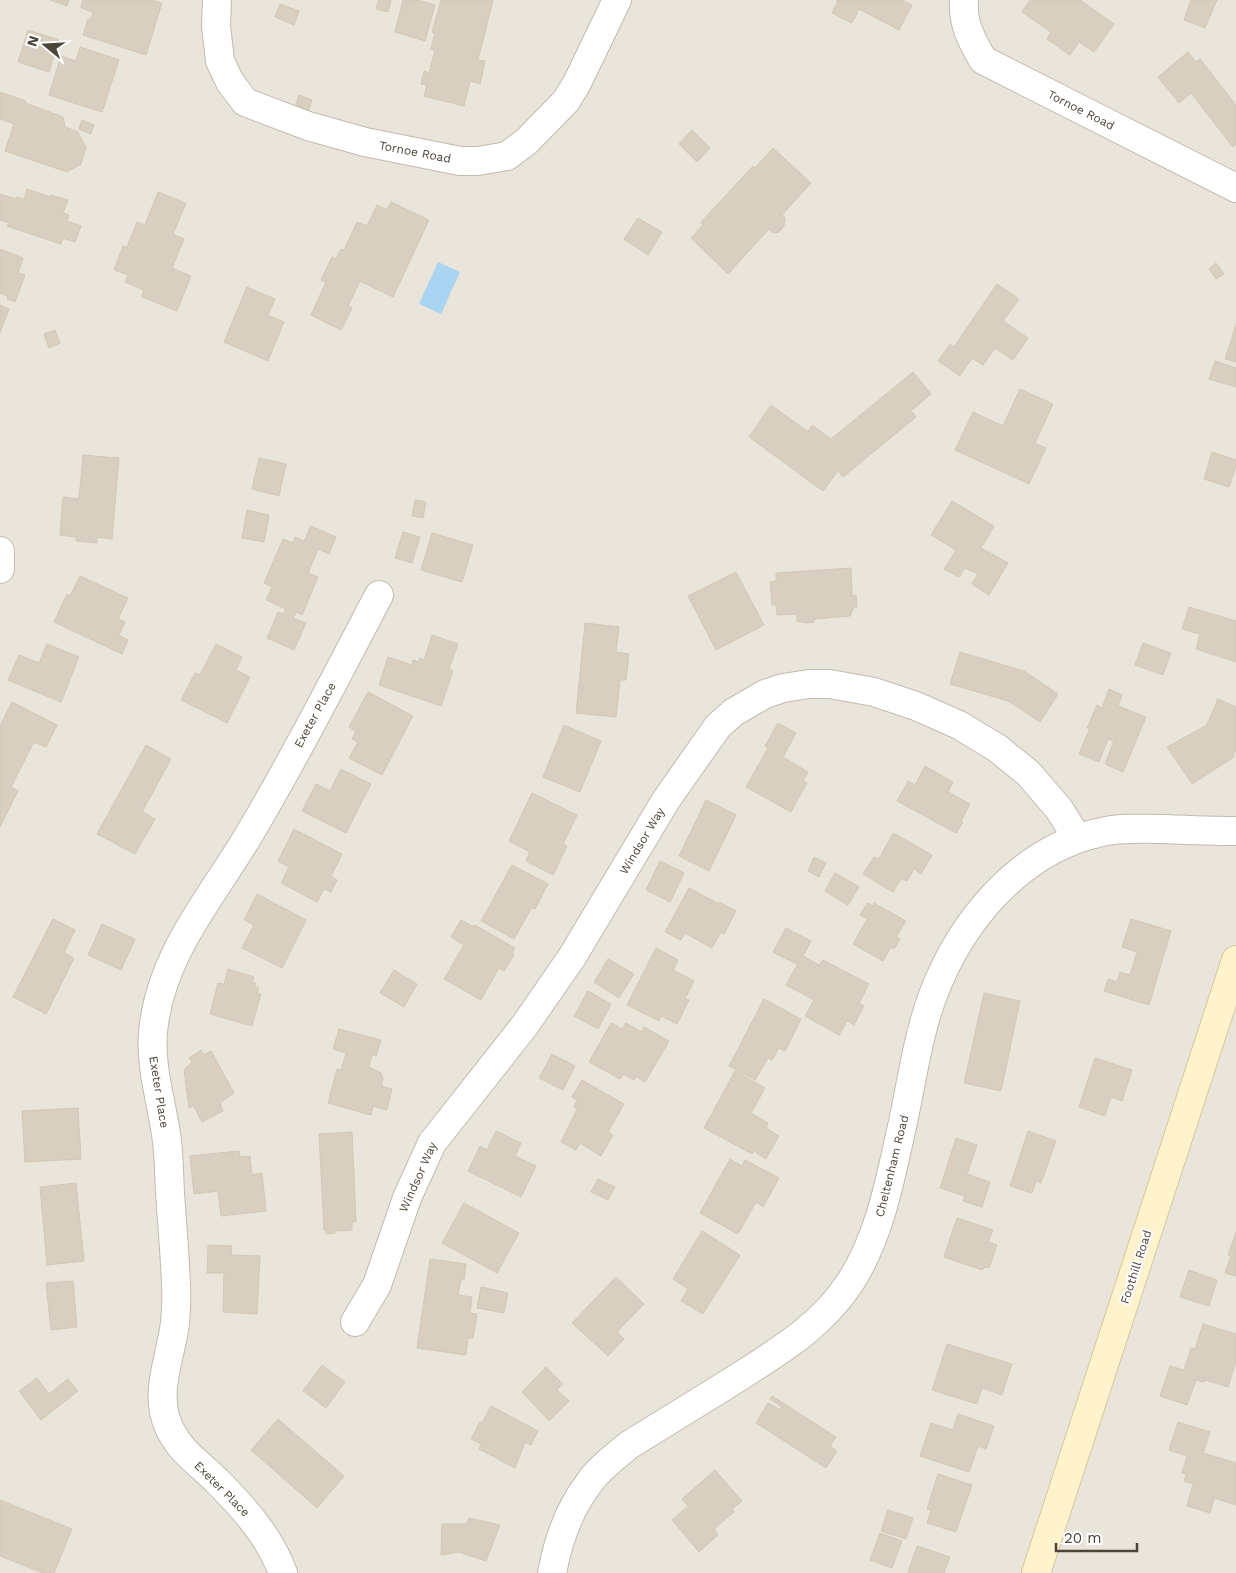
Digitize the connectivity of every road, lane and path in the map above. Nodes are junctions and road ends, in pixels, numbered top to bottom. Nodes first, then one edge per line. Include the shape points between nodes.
1 (217, 0) edge
2 (617, 0) edge
3 (964, 0) edge
4 (1236, 188) edge
5 (0, 551) edge
6 (0, 569) edge
7 (379, 595) dead end
8 (1236, 831) edge
9 (1077, 838) junction
10 (1236, 960) edge
11 (355, 1322) dead end
12 (283, 1573) edge
13 (552, 1573) edge
14 (1036, 1573) edge

1 - 2 street, Tornoe Road via 220,60 230,82 246,102 308,126 364,142 478,162 507,156 527,141 566,101
3 - 4 street, Tornoe Road via 969,35 983,60
5 - 6 street
7 - 12 street, Exeter Place via 246,840 177,949 165,976 153,1033 153,1062 166,1136 176,1289 175,1324 162,1388 167,1423 186,1454 217,1481 256,1524 277,1556
8 - 9 street, Cheltenham Road via 1128,828
9 - 11 street, Windsor Way via 1028,773 997,748 959,725 916,706 874,692 830,684 809,684 765,694 734,712 718,726 666,800 572,957 525,1025 432,1143 407,1198 377,1285
9 - 13 street, Cheltenham Road via 1041,855 1010,879 978,913 952,953 924,1026 891,1177 873,1237 852,1280 833,1306 786,1347 629,1445 609,1461 589,1482 570,1514 556,1551
10 - 14 main road, Foothill Road

